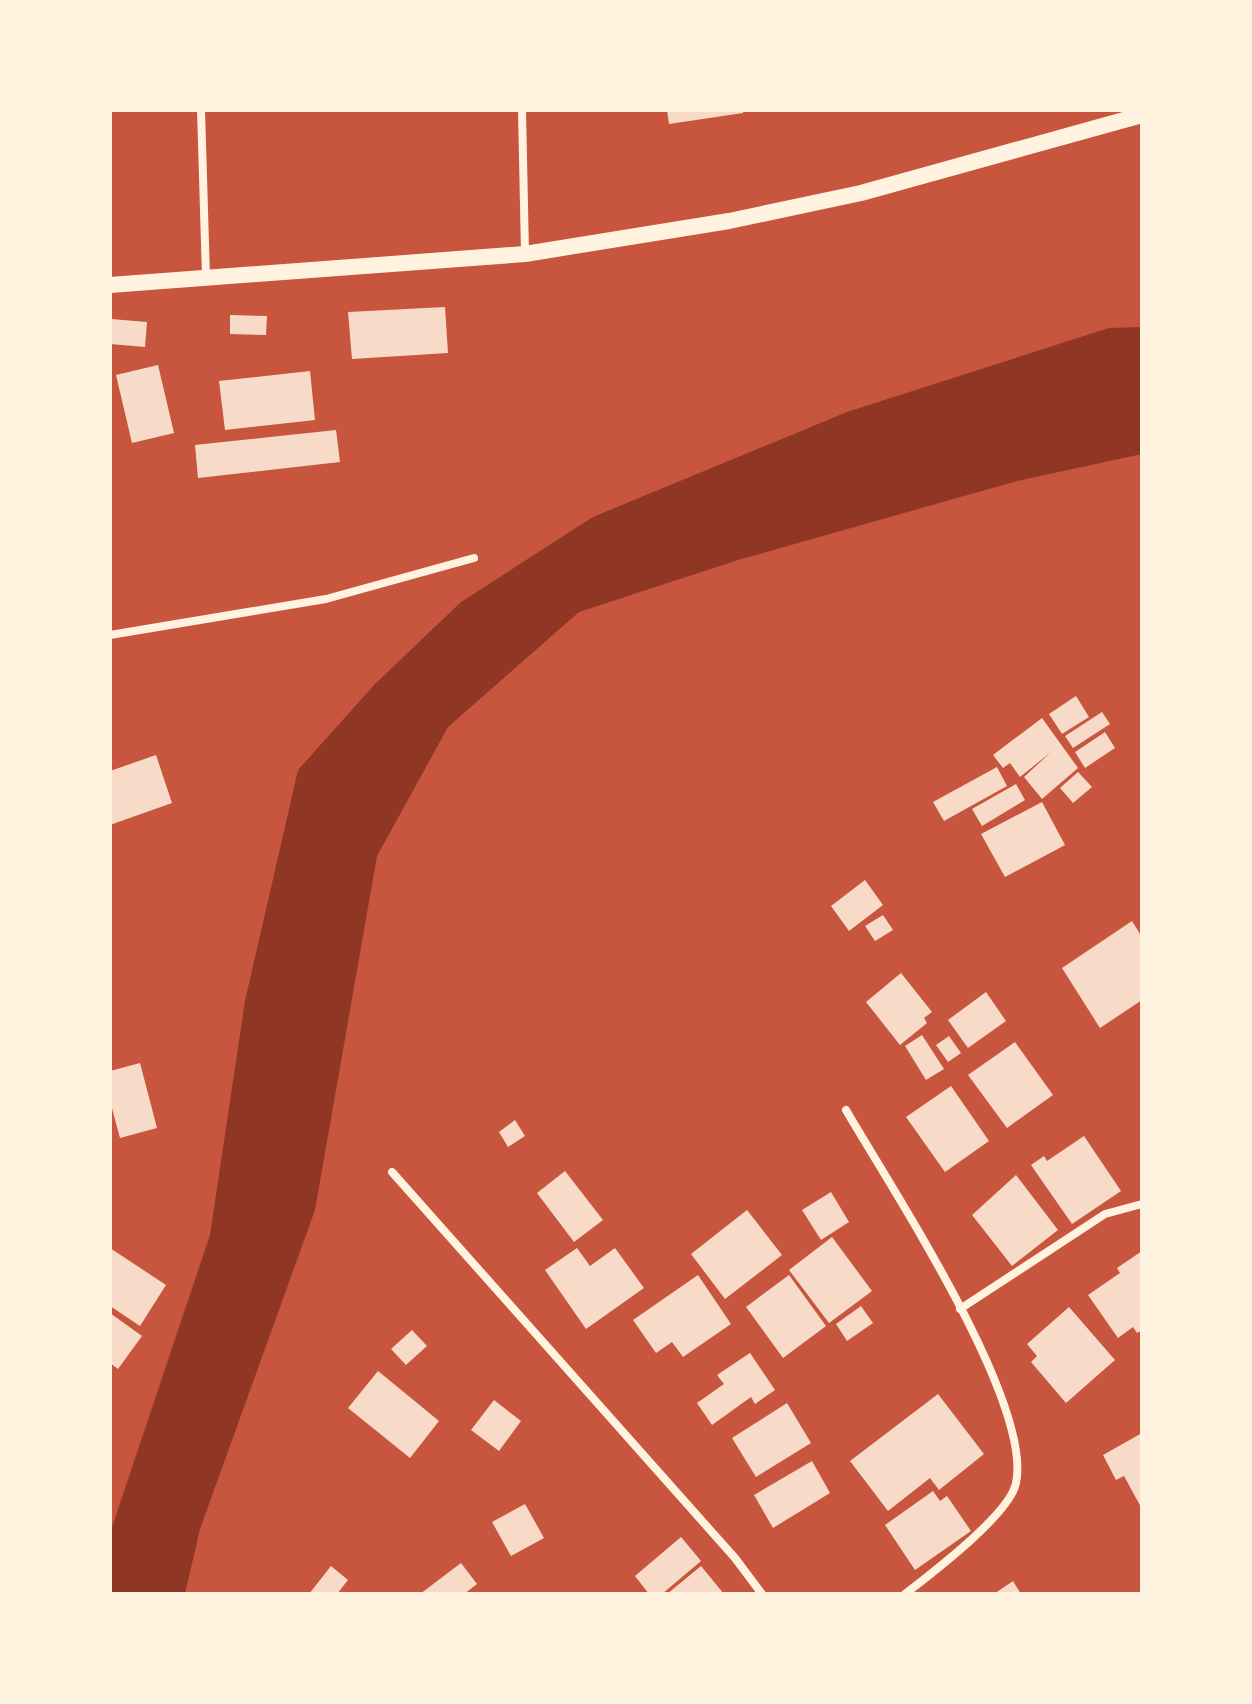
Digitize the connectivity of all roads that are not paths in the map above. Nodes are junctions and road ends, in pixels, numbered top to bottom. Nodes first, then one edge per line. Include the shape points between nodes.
1 (201, 110) edge
2 (522, 110) edge
3 (1142, 115) edge
4 (525, 254) junction
5 (206, 277) junction
6 (110, 285) edge
7 (474, 558) dead end
8 (110, 635) edge
9 (846, 1110) dead end
10 (392, 1172) dead end
11 (1142, 1204) edge
12 (960, 1309) junction
13 (762, 1594) edge
14 (905, 1594) edge

1 - 5 street
2 - 4 street
3 - 4 main road via 861,193
4 - 5 main road
5 - 6 main road
7 - 8 street via 326,599
9 - 12 street
10 - 13 street
11 - 12 street via 1105,1214
12 - 14 street via 988,1363 1016,1437 1016,1485 991,1521

